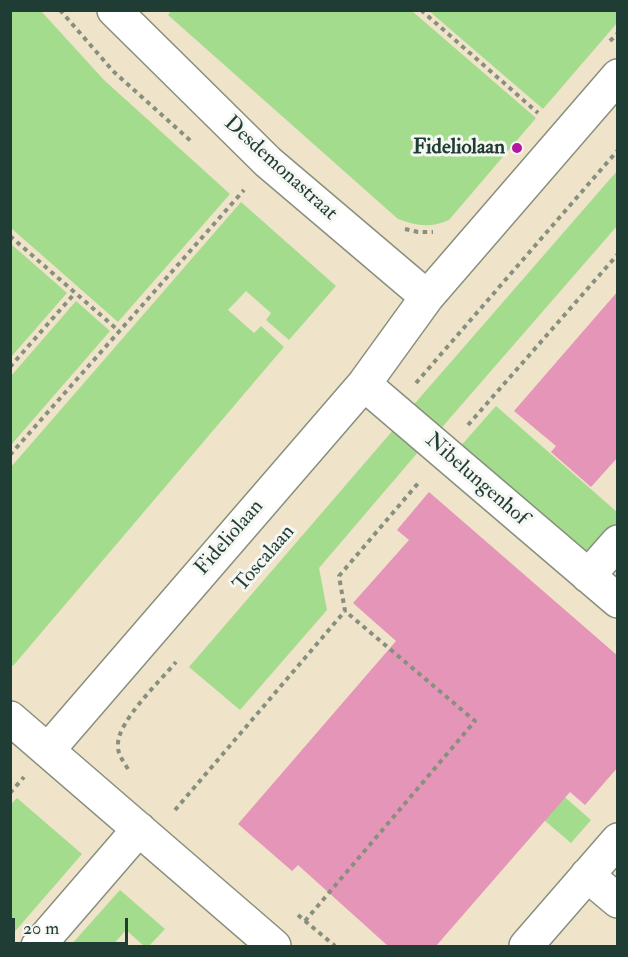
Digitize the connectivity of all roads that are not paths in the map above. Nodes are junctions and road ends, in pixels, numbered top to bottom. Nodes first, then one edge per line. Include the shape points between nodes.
1 (114, 10) edge
2 (145, 23) edge
3 (610, 63) edge
4 (427, 297) junction
5 (364, 384) junction
6 (618, 542) edge
7 (588, 576) junction
8 (618, 601) edge
9 (10, 718) edge
10 (48, 750) junction
11 (139, 829) junction
12 (618, 840) edge
13 (587, 875) junction
14 (618, 902) edge
15 (38, 946) edge
16 (274, 946) edge
17 (526, 946) edge

1 - 2 street, Desdemonastraat
2 - 4 street, Desdemonastraat via 268,162
3 - 4 street, Fideliolaan
4 - 5 street, Fideliolaan
5 - 7 street, Nibelungenhof
5 - 10 street, Fideliolaan
6 - 7 street
7 - 8 street, Nibelungenhof
9 - 10 street
10 - 11 street
11 - 15 street
11 - 16 street
12 - 13 street
13 - 14 street
13 - 17 street

